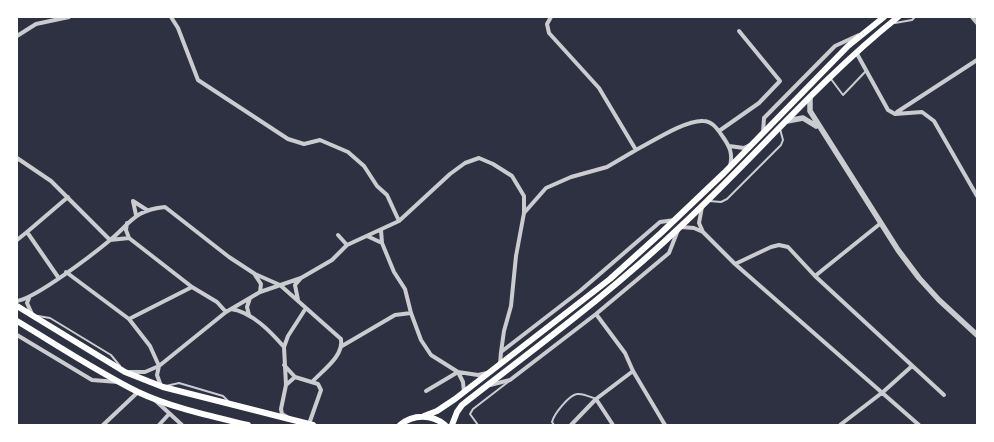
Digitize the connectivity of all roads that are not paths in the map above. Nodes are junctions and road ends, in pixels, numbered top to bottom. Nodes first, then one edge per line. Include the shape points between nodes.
1 (69, 17) edge
2 (171, 17) edge
3 (551, 17) edge
4 (877, 17) edge
5 (884, 17) edge
6 (898, 17) edge
7 (915, 17) edge
8 (972, 17) edge
9 (977, 23) edge
10 (890, 24) junction
11 (871, 28) junction
12 (739, 31) dead end
13 (864, 33) junction
14 (17, 36) edge
15 (856, 52) junction
16 (977, 60) edge
17 (866, 71) junction
18 (830, 78) junction
19 (810, 97) junction
20 (895, 114) junction
21 (787, 121) junction
22 (780, 128) junction
23 (819, 128) junction
24 (719, 131) junction
25 (762, 133) junction
26 (753, 143) junction
27 (729, 146) junction
28 (636, 150) junction
29 (17, 158) edge
30 (729, 168) junction
31 (977, 196) edge
32 (68, 197) junction
33 (708, 201) junction
34 (702, 207) junction
35 (148, 210) junction
36 (524, 213) junction
37 (136, 215) junction
38 (675, 220) junction
39 (400, 221) junction
40 (127, 222) junction
41 (881, 223) junction
42 (680, 228) junction
43 (381, 230) junction
44 (27, 232) junction
45 (703, 232) junction
46 (338, 235) dead end
47 (367, 236) junction
48 (128, 238) junction
49 (17, 240) edge
50 (110, 240) junction
51 (382, 243) junction
52 (347, 245) junction
53 (735, 264) junction
54 (66, 272) junction
55 (255, 274) junction
56 (815, 276) junction
57 (58, 278) junction
58 (301, 278) junction
59 (280, 285) junction
60 (192, 287) junction
61 (260, 292) junction
62 (29, 298) junction
63 (250, 298) junction
64 (17, 301) edge
65 (298, 301) junction
66 (17, 306) edge
67 (306, 308) junction
68 (232, 309) junction
69 (226, 312) junction
70 (411, 313) junction
71 (596, 314) junction
72 (32, 315) junction
73 (250, 315) junction
74 (129, 319) junction
75 (17, 321) edge
76 (17, 335) edge
77 (977, 335) edge
78 (288, 336) junction
79 (278, 340) junction
80 (342, 346) junction
81 (284, 347) junction
82 (501, 352) junction
83 (500, 364) junction
84 (284, 365) junction
85 (159, 366) junction
86 (912, 366) junction
87 (633, 371) junction
88 (125, 372) junction
89 (458, 372) junction
90 (489, 373) junction
91 (295, 377) junction
92 (510, 380) junction
93 (121, 382) junction
94 (312, 382) junction
95 (286, 385) junction
96 (488, 385) junction
97 (162, 387) junction
98 (426, 391) dead end
99 (138, 392) junction
100 (464, 392) junction
101 (883, 392) junction
102 (151, 396) junction
103 (944, 396) dead end
104 (596, 399) junction
105 (170, 414) junction
106 (424, 416) junction
107 (292, 420) junction
108 (242, 424) edge
109 (103, 425) edge
110 (159, 425) edge
111 (182, 425) edge
112 (248, 425) edge
113 (311, 425) edge
114 (400, 425) edge
115 (445, 425) edge
116 (452, 425) edge
117 (478, 425) edge
118 (554, 425) edge
119 (571, 425) edge
120 (613, 425) edge
121 (665, 425) edge
122 (840, 425) edge
123 (919, 425) edge

1 - 14 street via 36,24
2 - 39 street via 178,28 198,80 288,139 304,144 320,140 348,152 364,166 377,186 387,195
3 - 28 street via 547,24 549,33 599,88
4 - 11 lane
5 - 11 main road
6 - 10 main road
7 - 10 lane via 912,20
8 - 9 street
10 - 15 main road
11 - 13 main road
12 - 24 street via 780,82 759,103
13 - 25 main road
13 - 25 street via 835,46 764,118
15 - 17 street
15 - 18 main road
16 - 20 street
17 - 18 lane via 843,94
17 - 20 street via 888,110
18 - 19 main road
19 - 21 main road
19 - 23 street via 810,111
20 - 31 street via 922,112 934,121
21 - 22 main road
21 - 23 street via 803,118
22 - 33 main road
22 - 33 lane via 782,143 759,167 725,201
23 - 41 street
24 - 27 street
24 - 28 street via 716,126 703,121 682,126
25 - 26 main road
26 - 27 street via 744,148
26 - 30 main road
27 - 30 street
28 - 36 street via 607,167 571,177 546,188
29 - 32 street via 51,181
30 - 38 main road
32 - 44 street
32 - 50 street
33 - 34 main road
34 - 42 main road
34 - 45 street via 699,223
35 - 37 street
35 - 37 street via 133,201
35 - 55 street via 165,207
36 - 39 street via 524,196 512,176 479,158 465,163 450,174
36 - 82 street via 516,256 512,306
37 - 40 street
38 - 82 street via 660,222 580,291
38 - 83 main road via 610,279
39 - 43 street
40 - 48 street
40 - 50 street
41 - 56 street
41 - 77 street via 919,278
42 - 45 street via 694,228
42 - 71 street via 669,253
42 - 96 main road via 616,286
43 - 47 street
43 - 51 street
44 - 49 street
44 - 57 street
45 - 53 street
46 - 52 street
47 - 51 street
47 - 52 street
48 - 50 street
48 - 60 street
50 - 54 street
51 - 70 street via 394,272 405,289
52 - 58 street via 332,260
53 - 56 street via 771,246 779,245 788,247
53 - 101 street
54 - 57 street
54 - 74 street
55 - 59 street
55 - 61 street via 261,284
56 - 86 street
57 - 62 street
58 - 59 street
58 - 65 street via 295,285
59 - 61 street
59 - 65 street
60 - 69 street via 217,302
60 - 74 street
61 - 63 street
62 - 64 street
62 - 72 street via 27,303
63 - 68 street
63 - 73 street via 247,308
65 - 67 street
66 - 72 main road
67 - 78 street
67 - 80 street via 341,339
68 - 69 street
68 - 73 street via 242,310
69 - 85 street
70 - 80 street via 395,314
70 - 89 street via 421,340 431,355
71 - 87 street via 624,353
71 - 92 street
72 - 88 main road
73 - 79 street
74 - 85 street via 150,346
75 - 93 main road
76 - 93 street via 92,380
78 - 79 street
78 - 81 street
79 - 81 street
80 - 94 street via 338,355
81 - 84 street
82 - 83 street
83 - 90 main road
84 - 91 street
84 - 95 street
85 - 88 street via 145,372
85 - 97 street via 157,375
86 - 101 street
86 - 103 street
87 - 104 street
87 - 121 street
88 - 97 main road
89 - 90 street via 478,375
89 - 98 street
89 - 100 street
90 - 100 main road
91 - 94 street
91 - 95 street
92 - 96 street
92 - 117 lane via 473,409 470,414
93 - 99 main road
94 - 113 street via 318,384 321,390
95 - 107 street via 281,409 282,414
96 - 116 main road via 462,405 456,412
97 - 107 main road
99 - 102 main road
99 - 109 street
100 - 106 main road via 437,411
101 - 122 street
101 - 123 street
102 - 105 street
102 - 108 main road via 185,409
104 - 118 lane via 583,394 574,395 554,414
104 - 119 street
104 - 120 street
105 - 110 street
105 - 111 street
106 - 114 main road via 414,417
106 - 115 main road via 434,418
107 - 113 main road
108 - 112 main road

